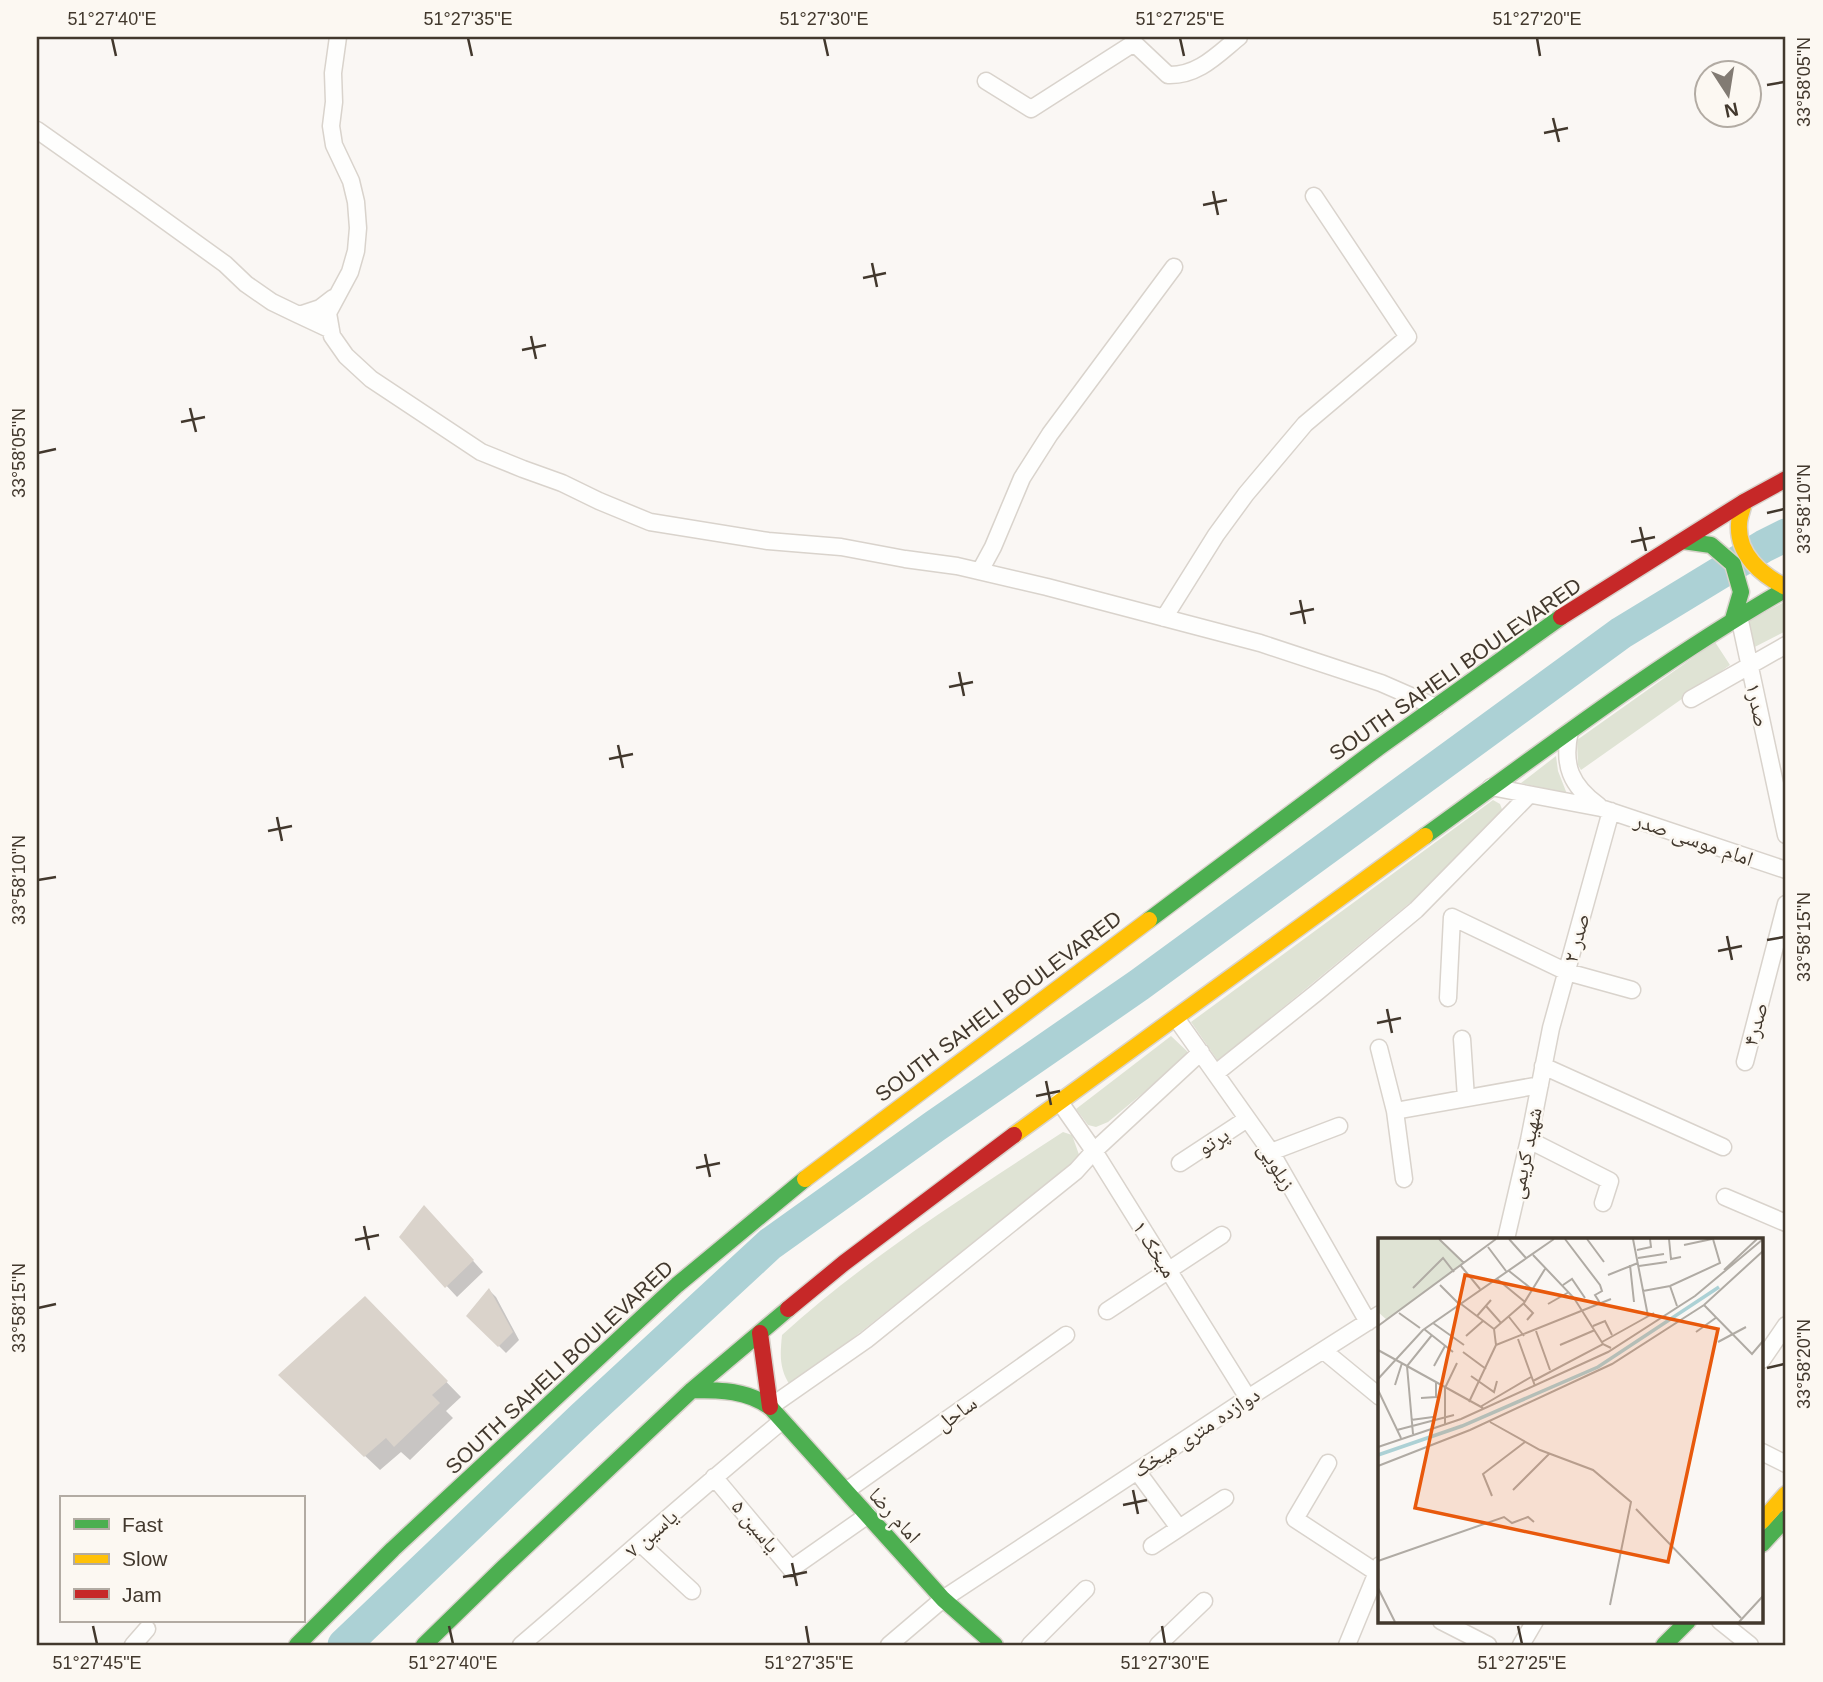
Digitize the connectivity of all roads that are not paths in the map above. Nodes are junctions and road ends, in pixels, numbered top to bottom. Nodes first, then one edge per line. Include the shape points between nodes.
1 (338, 37) edge
2 (1240, 37) edge
3 (986, 81) dead end
4 (37, 130) edge
5 (1314, 196) dead end
6 (1174, 267) dead end
7 (338, 294) junction
8 (299, 315) junction
9 (331, 330) junction
10 (1786, 479) edge
11 (1744, 502) junction
12 (1683, 541) junction
13 (980, 571) junction
14 (1786, 588) edge
15 (1736, 617) junction
16 (1164, 618) junction
17 (1786, 645) edge
18 (1750, 665) junction
19 (1691, 699) dead end
20 (1436, 707) junction
21 (1570, 731) junction
22 (1491, 788) junction
23 (1530, 795) junction
24 (1606, 809) junction
25 (1786, 835) edge
26 (1786, 870) edge
27 (1786, 904) edge
28 (1567, 972) junction
29 (1632, 990) dead end
30 (1448, 998) dead end
31 (1176, 1018) junction
32 (1462, 1039) dead end
33 (1379, 1048) dead end
34 (1201, 1052) junction
35 (1745, 1062) dead end
36 (1543, 1066) junction
37 (1216, 1073) junction
38 (1540, 1085) junction
39 (1466, 1098) junction
40 (1059, 1101) junction
41 (1395, 1111) junction
42 (1247, 1119) junction
43 (1339, 1126) dead end
44 (1529, 1140) junction
45 (1723, 1147) dead end
46 (1094, 1151) junction
47 (1270, 1152) junction
48 (1180, 1163) dead end
49 (1404, 1179) dead end
50 (1725, 1197) dead end
51 (1602, 1203) dead end
52 (1786, 1223) edge
53 (1222, 1235) dead end
54 (1506, 1238) edge
55 (1169, 1270) junction
56 (1107, 1311) dead end
57 (1374, 1318) edge
58 (1786, 1325) edge
59 (760, 1333) junction
60 (1066, 1335) dead end
61 (1324, 1351) junction
62 (1764, 1357) edge
63 (692, 1390) junction
64 (1378, 1395) edge
65 (1248, 1398) junction
66 (770, 1407) junction
67 (782, 1422) junction
68 (1764, 1453) edge
69 (1328, 1463) dead end
70 (1786, 1464) edge
71 (1138, 1471) junction
72 (714, 1477) junction
73 (846, 1491) junction
74 (1786, 1494) edge
75 (1225, 1498) dead end
76 (868, 1516) junction
77 (1786, 1518) edge
78 (1764, 1519) edge
79 (1180, 1528) junction
80 (1764, 1542) edge
81 (640, 1543) junction
82 (1152, 1546) dead end
83 (1377, 1578) edge
84 (1086, 1590) dead end
85 (692, 1591) dead end
86 (943, 1599) junction
87 (1204, 1601) dead end
88 (1443, 1622) edge
89 (1534, 1622) edge
90 (1668, 1622) edge
91 (1687, 1622) edge
92 (1721, 1622) edge
93 (147, 1629) dead end
94 (132, 1645) edge
95 (298, 1645) edge
96 (424, 1645) edge
97 (521, 1645) edge
98 (889, 1645) edge
99 (995, 1645) edge
100 (1030, 1645) edge
101 (1158, 1645) edge
102 (1347, 1645) edge
103 (1488, 1645) edge
104 (1521, 1645) edge
105 (1646, 1645) edge
106 (1664, 1645) edge
107 (1750, 1645) edge

1 - 7 street via 331,126 334,145 351,181 358,228 351,271
2 - 3 street via 1199,69 1182,76 1168,75 1135,43 1031,109
4 - 8 street via 225,264 246,284
5 - 16 street via 1408,337 1305,424 1216,535
6 - 13 street via 1050,434 1022,478
7 - 8 street via 320,308
7 - 9 street via 328,313
8 - 9 street
9 - 13 street via 346,356 371,379 481,452 650,522
10 - 11 main road, SOUTH SAHELI BOULEVARED
11 - 12 main road, SOUTH SAHELI BOULEVARED
11 - 14 main road via 1739,523 1742,545 1752,564
12 - 15 main road via 1711,545 1733,564 1741,592
12 - 20 main road, SOUTH SAHELI BOULEVARED via 1562,616
13 - 16 street
14 - 15 main road
15 - 18 street, صدر۱
15 - 21 main road
16 - 20 street via 1260,643 1381,683
17 - 18 street
18 - 19 street
18 - 25 street, صدر۱
20 - 95 main road, SOUTH SAHELI BOULEVARED via 825,1162 677,1285 393,1549
21 - 22 main road
21 - 24 street via 1567,763 1573,779 1584,795
22 - 23 street, امام موسی صدر
22 - 31 main road
23 - 24 street, امام موسی صدر
23 - 37 street via 1416,911
24 - 26 street, امام موسی صدر
24 - 28 street, صدر ۲
27 - 35 street, صدر۴
28 - 29 street
28 - 30 street via 1452,917
28 - 36 street, صدر ۲
31 - 34 street, زیلویی
31 - 40 main road
32 - 39 street
33 - 41 street
34 - 37 street, زیلویی
34 - 46 street
36 - 38 street, شهید کریمی
36 - 45 street
37 - 42 street, زیلویی
38 - 39 street
38 - 44 street, شهید کریمی
39 - 41 street
40 - 46 street, میخک ۱
40 - 59 main road via 844,1263
41 - 49 street
42 - 47 street, زیلویی
42 - 48 street, پرتو
43 - 47 street
44 - 51 street via 1610,1181
44 - 54 street, شهید کریمی
46 - 55 street, میخک ۱
46 - 66 street via 1076,1171 866,1340
47 - 57 street, زیلویی
50 - 52 street
53 - 55 street
55 - 56 street
55 - 65 street, میخک ۱
57 - 61 street, دوازده متری میخک
58 - 62 street
59 - 63 main road
59 - 66 main road
60 - 73 street, ساحل
61 - 64 street
61 - 65 street, دوازده متری میخک
63 - 66 main road via 746,1395
63 - 96 main road
65 - 71 street, دوازده متری میخک
66 - 67 main road, امام رضا
67 - 72 street, یاسین ۷
67 - 73 main road, امام رضا
68 - 70 street
69 - 83 street via 1295,1519
71 - 79 street
71 - 86 street, دوازده متری میخک
72 - 76 street, یاسین ۵ via 791,1569
72 - 81 street, یاسین ۷
73 - 76 main road, امام رضا
74 - 78 main road
75 - 79 street
76 - 86 main road, امام رضا
77 - 80 main road
79 - 82 street
81 - 85 street
81 - 97 street, یاسین ۷
83 - 102 street
84 - 100 street
86 - 98 street, دوازده متری میخک
86 - 99 main road, امام رضا
87 - 101 street
88 - 103 street
89 - 104 street
90 - 105 main road
91 - 106 main road
92 - 107 street
93 - 94 street

